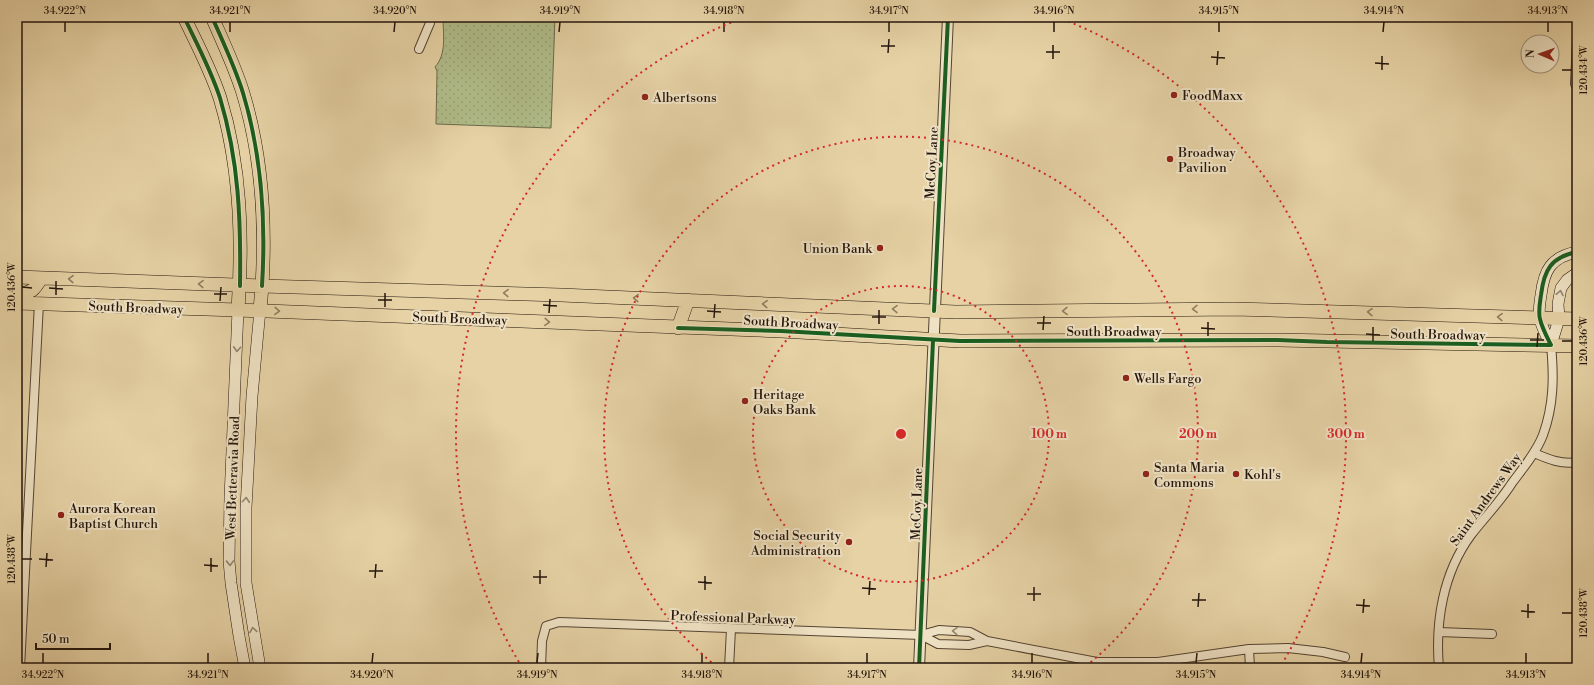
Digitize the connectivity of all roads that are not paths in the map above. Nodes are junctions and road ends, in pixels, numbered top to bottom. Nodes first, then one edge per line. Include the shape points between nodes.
1 (184, 17) edge
2 (212, 17) edge
3 (430, 17) edge
4 (948, 17) edge
5 (1577, 39) edge
6 (419, 49) dead end
7 (1575, 84) dead end
8 (1577, 252) edge
9 (1577, 273) edge
10 (17, 277) edge
11 (41, 278) junction
12 (240, 286) junction
13 (262, 286) junction
14 (17, 295) edge
15 (688, 300) junction
16 (17, 303) edge
17 (39, 303) junction
18 (238, 310) junction
19 (260, 310) junction
20 (934, 311) junction
21 (1539, 318) junction
22 (1559, 319) junction
23 (1577, 319) edge
24 (678, 328) junction
25 (693, 328) junction
26 (933, 340) junction
27 (1551, 345) junction
28 (1577, 346) edge
29 (1534, 453) junction
30 (1577, 462) edge
31 (20, 626) edge
32 (731, 629) junction
33 (1438, 632) junction
34 (1492, 634) dead end
35 (921, 635) junction
36 (987, 641) junction
37 (1249, 650) junction
38 (1346, 657) dead end
39 (20, 668) edge
40 (245, 668) edge
41 (260, 668) edge
42 (541, 668) edge
43 (729, 668) edge
44 (919, 668) edge
45 (1250, 668) edge
46 (1439, 668) edge

1 - 12 main road, West Betteravia Road via 208,67 230,142 236,171 241,232
2 - 13 main road, West Betteravia Road via 243,93 259,161 263,203
3 - 6 street
4 - 20 street, McCoy Lane
5 - 7 street
8 - 21 main road via 1566,254 1547,270 1543,278
22 -> 9 main road via 1561,288
10 - 11 main road, South Broadway
12 -> 11 main road, South Broadway
11 - 14 main road via 30,293
12 - 13 main road, South Broadway
12 - 18 main road, West Betteravia Road
15 -> 13 main road, South Broadway
13 - 19 main road, West Betteravia Road
20 -> 15 main road, South Broadway
15 - 24 main road
15 - 25 main road
16 - 17 main road, South Broadway
17 - 18 main road, South Broadway
17 - 31 street
18 - 19 main road, South Broadway
18 -> 40 main road, West Betteravia Road via 230,498 230,561 234,606
19 -> 24 main road, South Broadway
41 -> 19 main road, West Betteravia Road via 246,583 246,508
21 -> 20 main road, South Broadway via 1234,309
20 - 26 street, McCoy Lane
21 - 22 main road, South Broadway
21 - 27 main road
22 - 23 main road, South Broadway
22 - 27 main road
24 - 25 main road, South Broadway
25 - 26 main road, South Broadway
26 - 27 main road, South Broadway via 1278,340
26 - 35 street, McCoy Lane
27 - 28 main road, South Broadway
27 - 29 street, Saint Andrews Way via 1552,398 1543,435
29 - 30 street via 1546,459 1568,464
29 - 33 street, Saint Andrews Way via 1460,552 1445,586
31 - 39 street
32 - 35 street, Professional Parkway
32 - 42 street, Professional Parkway via 559,622 546,626 542,641
32 - 43 street
33 - 34 street
33 - 46 street, Saint Andrews Way
35 - 36 street, Professional Parkway via 938,644 969,645
36 -> 35 street, Professional Parkway via 970,632 939,630
35 - 44 street, McCoy Lane
36 - 37 street, Professional Parkway via 1097,662 1158,662
37 - 38 street, Professional Parkway via 1288,648
37 - 45 street

